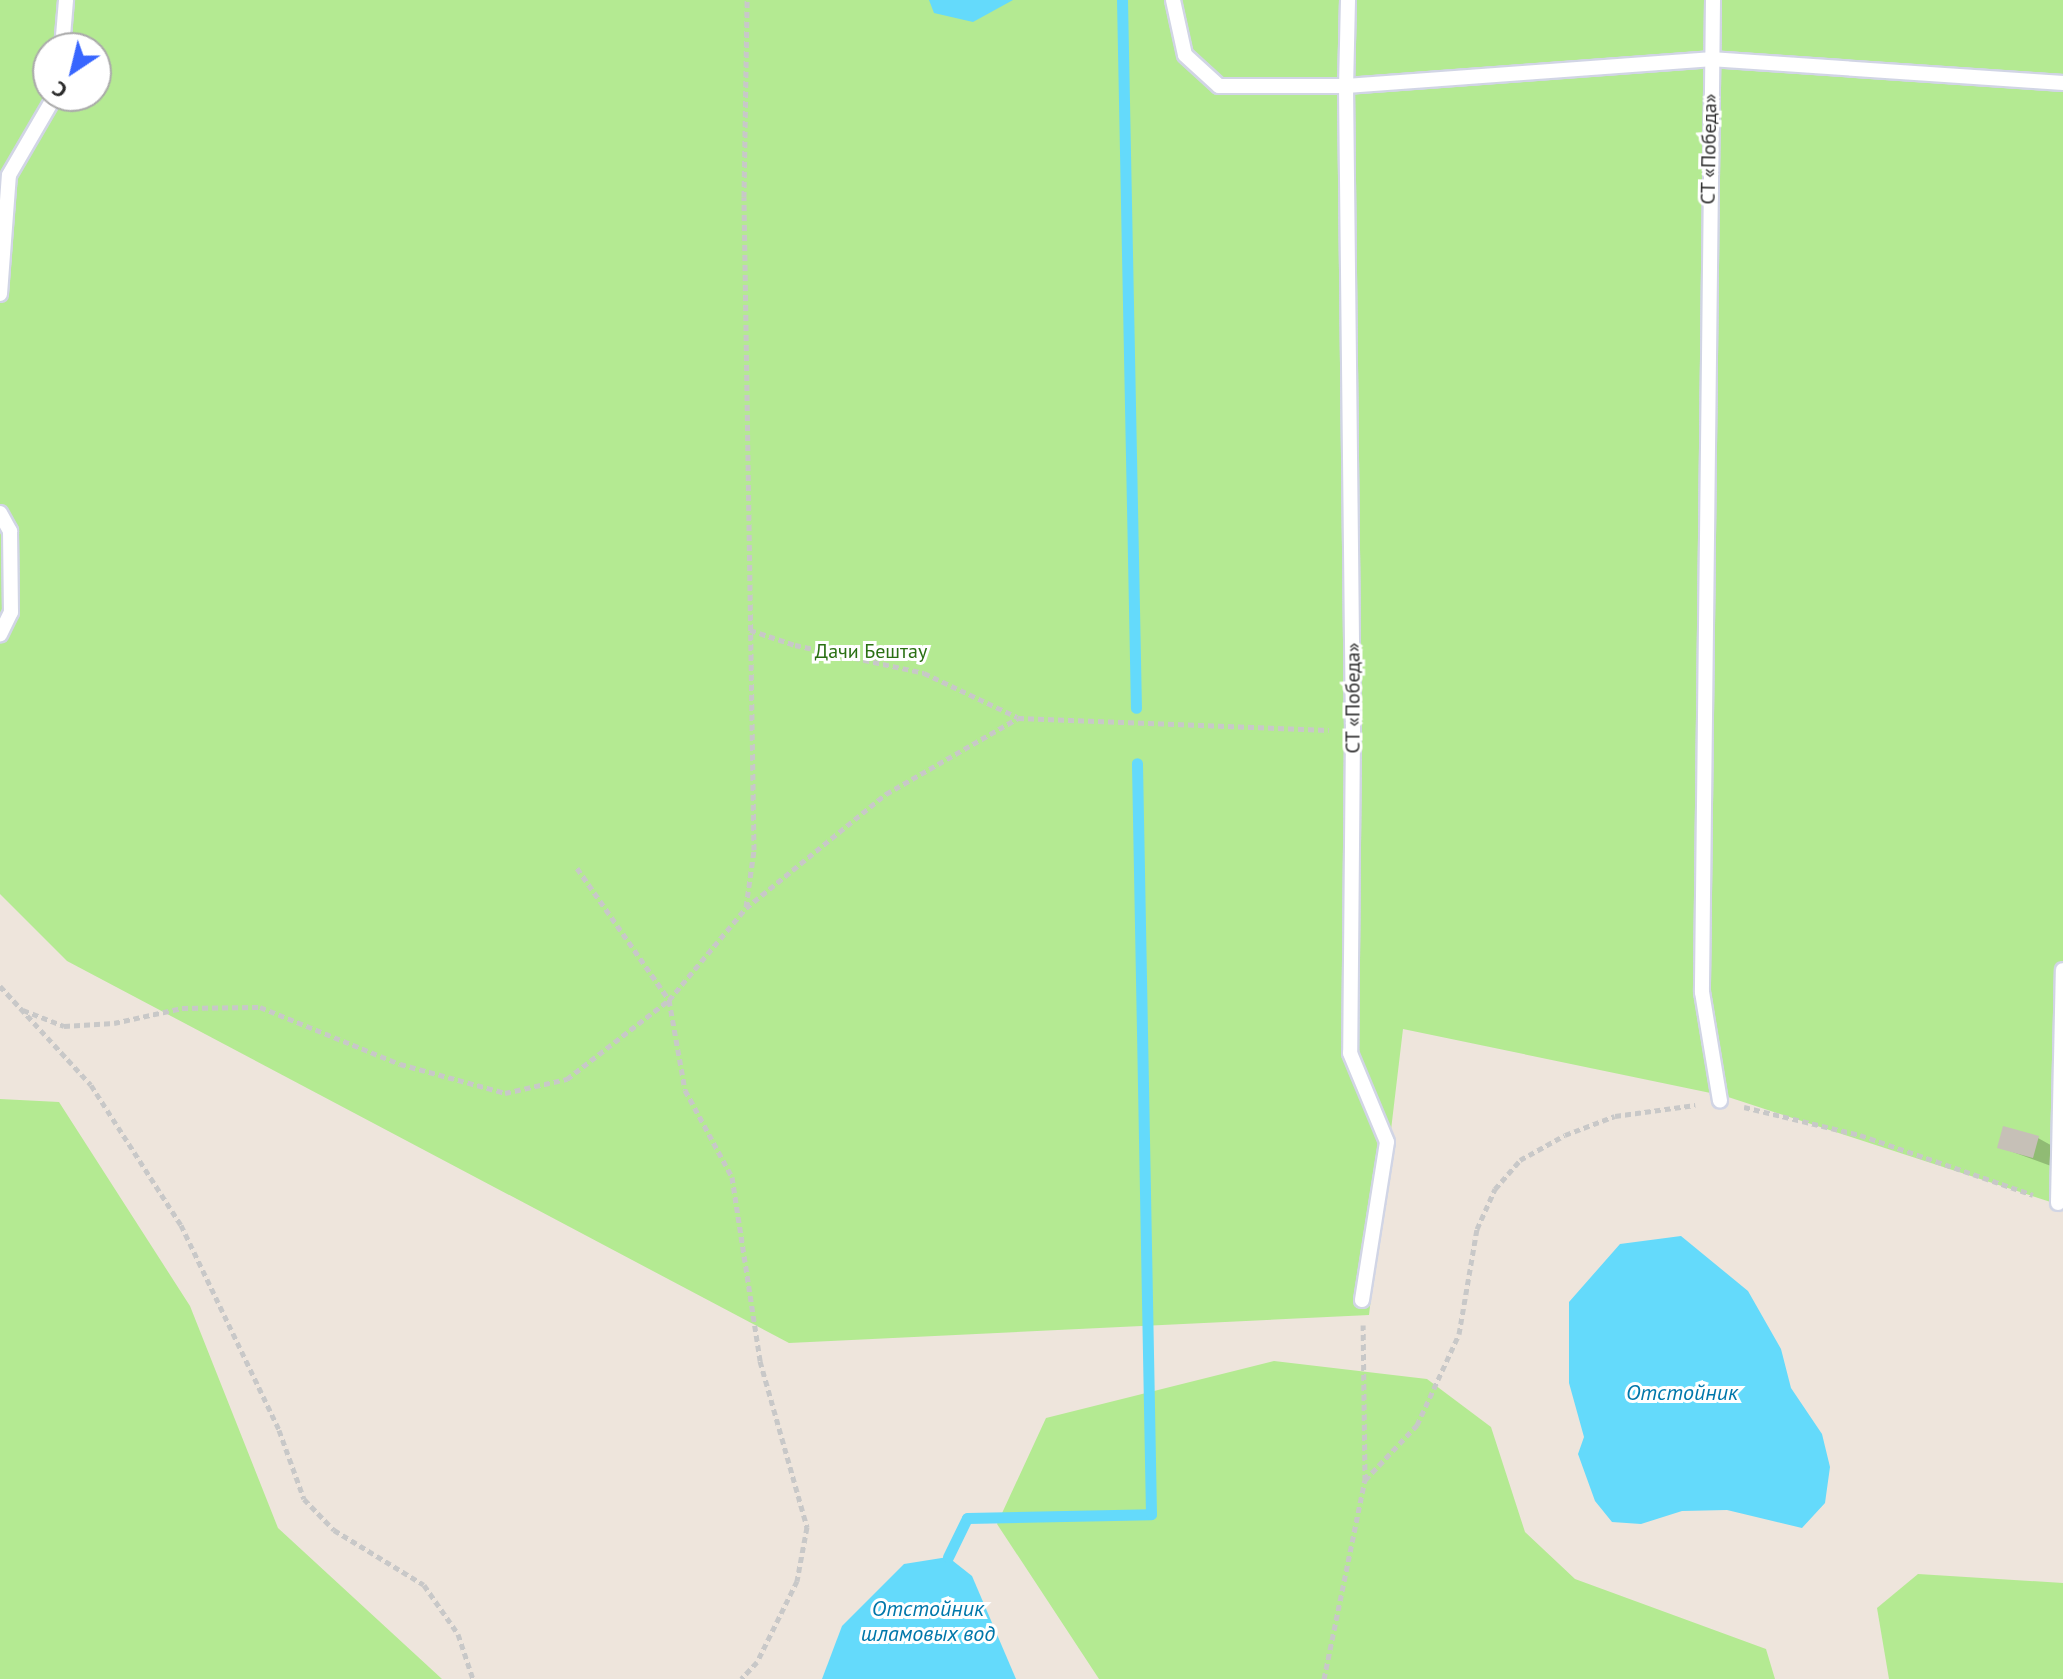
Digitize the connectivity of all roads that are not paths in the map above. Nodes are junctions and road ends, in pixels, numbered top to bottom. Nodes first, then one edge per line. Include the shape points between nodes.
1 (66, 0) edge
2 (1173, 0) edge
3 (1348, 0) edge
4 (1713, 0) edge
5 (63, 32) edge
6 (1710, 59) junction
7 (2063, 83) edge
8 (1346, 86) junction
9 (46, 112) edge
10 (0, 294) edge
11 (0, 513) edge
12 (0, 635) edge
13 (2063, 970) edge
14 (1720, 1101) road end
15 (2058, 1203) road end
16 (1362, 1300) road end

1 - 5 lane
2 - 8 lane via 1185,55 1219,86
3 - 8 lane, СТ «Победа»
4 - 6 lane, СТ «Победа»
6 - 7 lane
6 - 8 lane
6 - 14 lane, СТ «Победа» via 1702,992
8 - 16 lane, СТ «Победа» via 1353,731 1350,1053 1387,1142
9 - 10 lane via 9,175
11 - 12 lane via 10,531 11,612
13 - 15 lane

